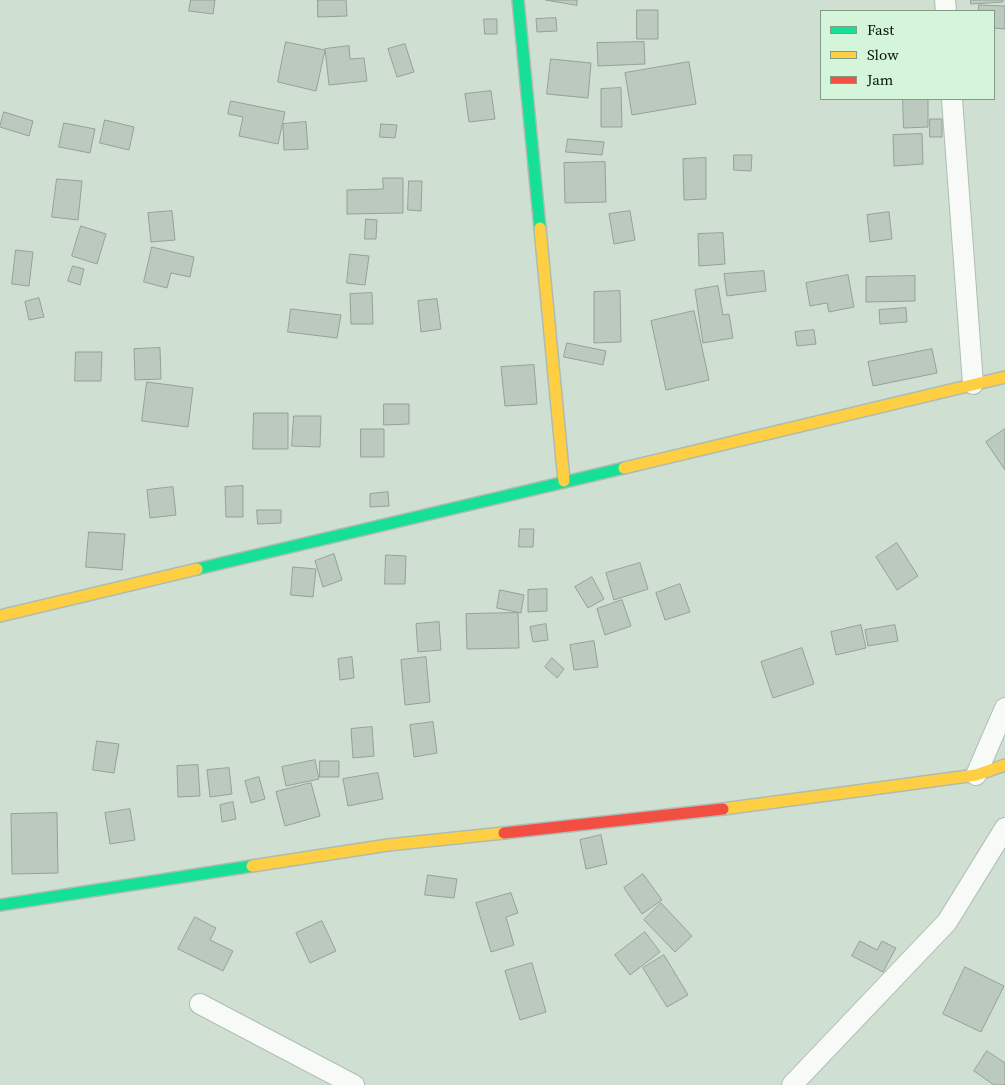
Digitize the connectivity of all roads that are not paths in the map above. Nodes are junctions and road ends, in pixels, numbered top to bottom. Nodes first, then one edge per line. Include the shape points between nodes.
1 (518, 0) edge
2 (952, 100) edge
3 (1005, 377) edge
4 (973, 384) junction
5 (564, 482) junction
6 (0, 616) edge
7 (1005, 708) edge
8 (1005, 765) edge
9 (976, 775) junction
10 (1005, 828) edge
11 (0, 904) edge
12 (200, 1004) dead end
13 (354, 1085) edge
14 (792, 1085) edge

1 - 5 street
2 - 4 street
3 - 4 street
4 - 5 street
5 - 6 street
7 - 9 street
8 - 9 street
9 - 11 street via 731,808 388,845
10 - 14 street via 947,922
12 - 13 street

